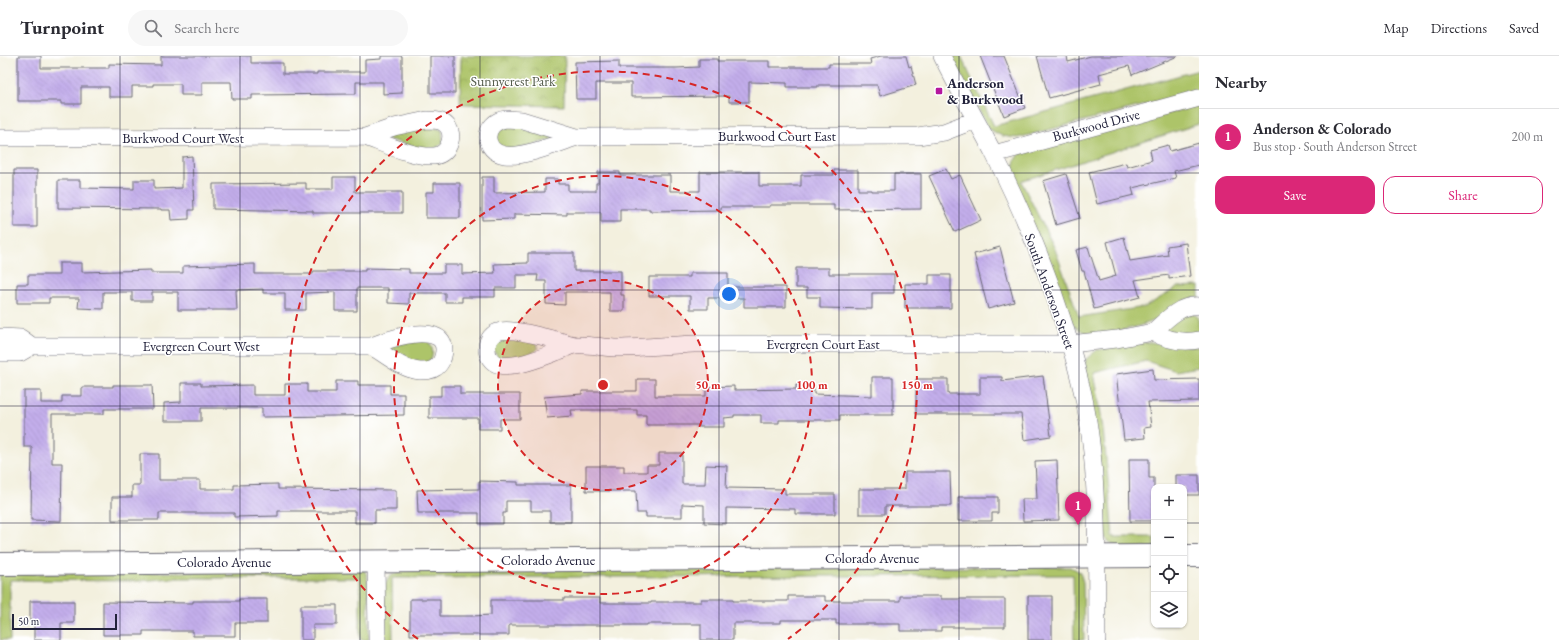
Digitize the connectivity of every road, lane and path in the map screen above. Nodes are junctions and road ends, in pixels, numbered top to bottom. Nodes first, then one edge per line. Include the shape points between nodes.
1 (942, 56) edge
2 (1199, 98) edge
3 (975, 120) junction
4 (365, 137) dead end
5 (577, 137) dead end
6 (0, 138) edge
7 (994, 154) junction
8 (1199, 306) edge
9 (1152, 332) junction
10 (0, 338) edge
11 (1199, 340) edge
12 (1070, 344) junction
13 (576, 345) dead end
14 (32, 346) junction
15 (371, 346) dead end
16 (0, 353) edge
17 (1151, 556) edge
18 (1187, 556) edge
19 (1199, 556) edge
20 (1096, 557) junction
21 (376, 561) junction
22 (0, 564) edge
23 (377, 640) edge
24 (1097, 640) edge

1 - 3 street, South Anderson Street
2 - 7 street, Burkwood Drive
3 - 5 street, Burkwood Court East via 944,132 918,136
3 - 7 street, South Anderson Street
4 - 6 street, Burkwood Court West
7 - 12 street, South Anderson Street via 1048,278
8 - 9 street via 1182,308
9 - 11 street via 1174,340
9 - 12 street, Evergreen Court East
10 - 14 street, Evergreen Court West via 21,338
12 - 13 street, Evergreen Court East via 694,344 642,348
12 - 20 street, South Anderson Street via 1083,395 1090,438
14 - 15 street, Evergreen Court West
14 - 16 street, Evergreen Court West via 20,353
17 - 20 street, Colorado Avenue
18 - 19 street
20 - 21 street, Colorado Avenue
20 - 24 street, South Anderson Street
21 - 22 street, Colorado Avenue
21 - 23 street

